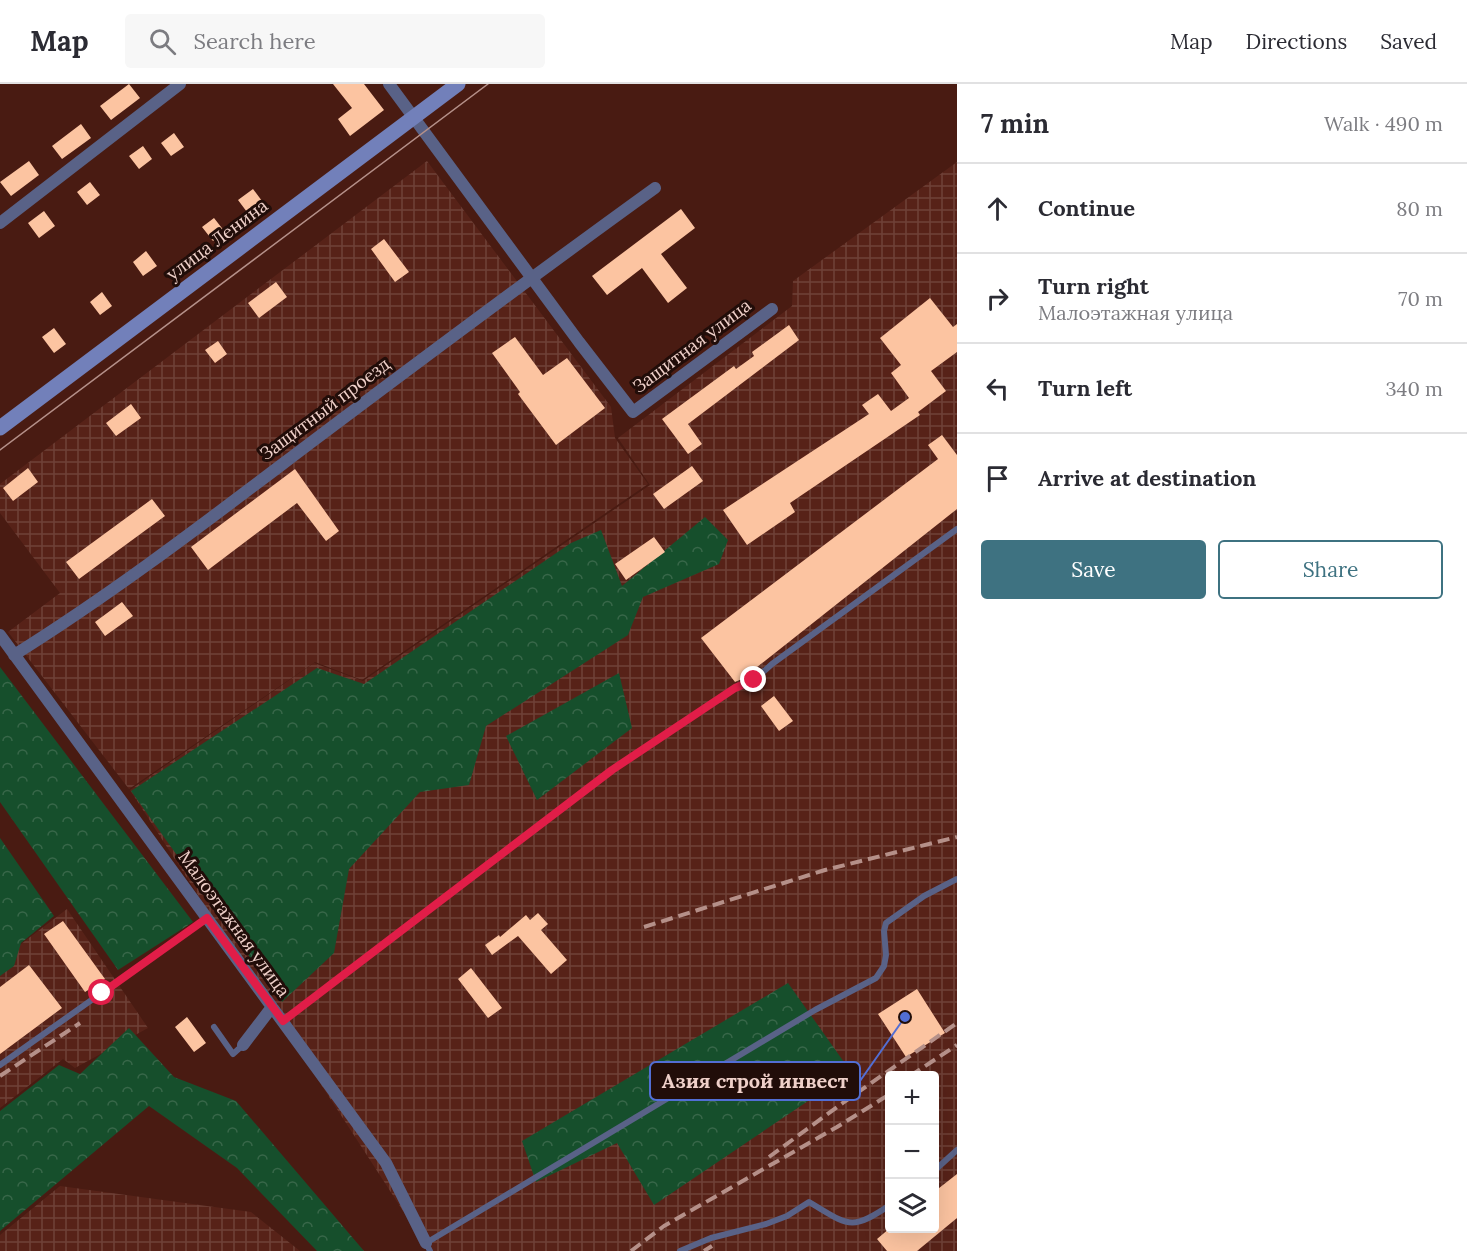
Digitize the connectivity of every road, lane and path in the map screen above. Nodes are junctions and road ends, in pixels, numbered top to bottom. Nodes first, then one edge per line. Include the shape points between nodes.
1 (180, 84) edge
2 (389, 84) edge
3 (458, 84) edge
4 (413, 117) junction
5 (655, 188) dead end
6 (0, 223) edge
7 (531, 278) junction
8 (772, 309) dead end
9 (0, 428) edge
10 (957, 529) edge
11 (0, 635) edge
12 (14, 655) junction
13 (957, 879) edge
14 (207, 918) junction
15 (272, 1006) junction
16 (283, 1021) junction
17 (214, 1027) dead end
18 (243, 1045) joint
19 (0, 1065) edge
20 (957, 1150) edge
21 (939, 1166) edge
22 (885, 1208) edge
23 (428, 1247) edge
24 (680, 1251) edge

1 - 6 street
2 - 4 street
3 - 4 main road, улица Ленина
4 - 7 street
4 - 9 main road, улица Ленина
5 - 7 street, Защитный проезд
7 - 8 street, Защитная улица via 633,412
7 - 12 street, Защитный проезд via 175,545 81,613
10 - 16 lane via 754,680 735,688 612,770
11 - 12 street, Малоэтажная улица
12 - 14 street, Малоэтажная улица
13 - 23 lane via 886,923 886,955 876,978 815,1010
14 - 15 street, Малоэтажная улица
14 - 19 lane
15 - 16 street, Малоэтажная улица
15 - 18 street
16 - 23 street, Малоэтажная улица via 386,1164
17 - 18 lane via 233,1054
20 - 21 lane
22 - 24 lane via 858,1222 845,1223 809,1202 766,1224 711,1238

